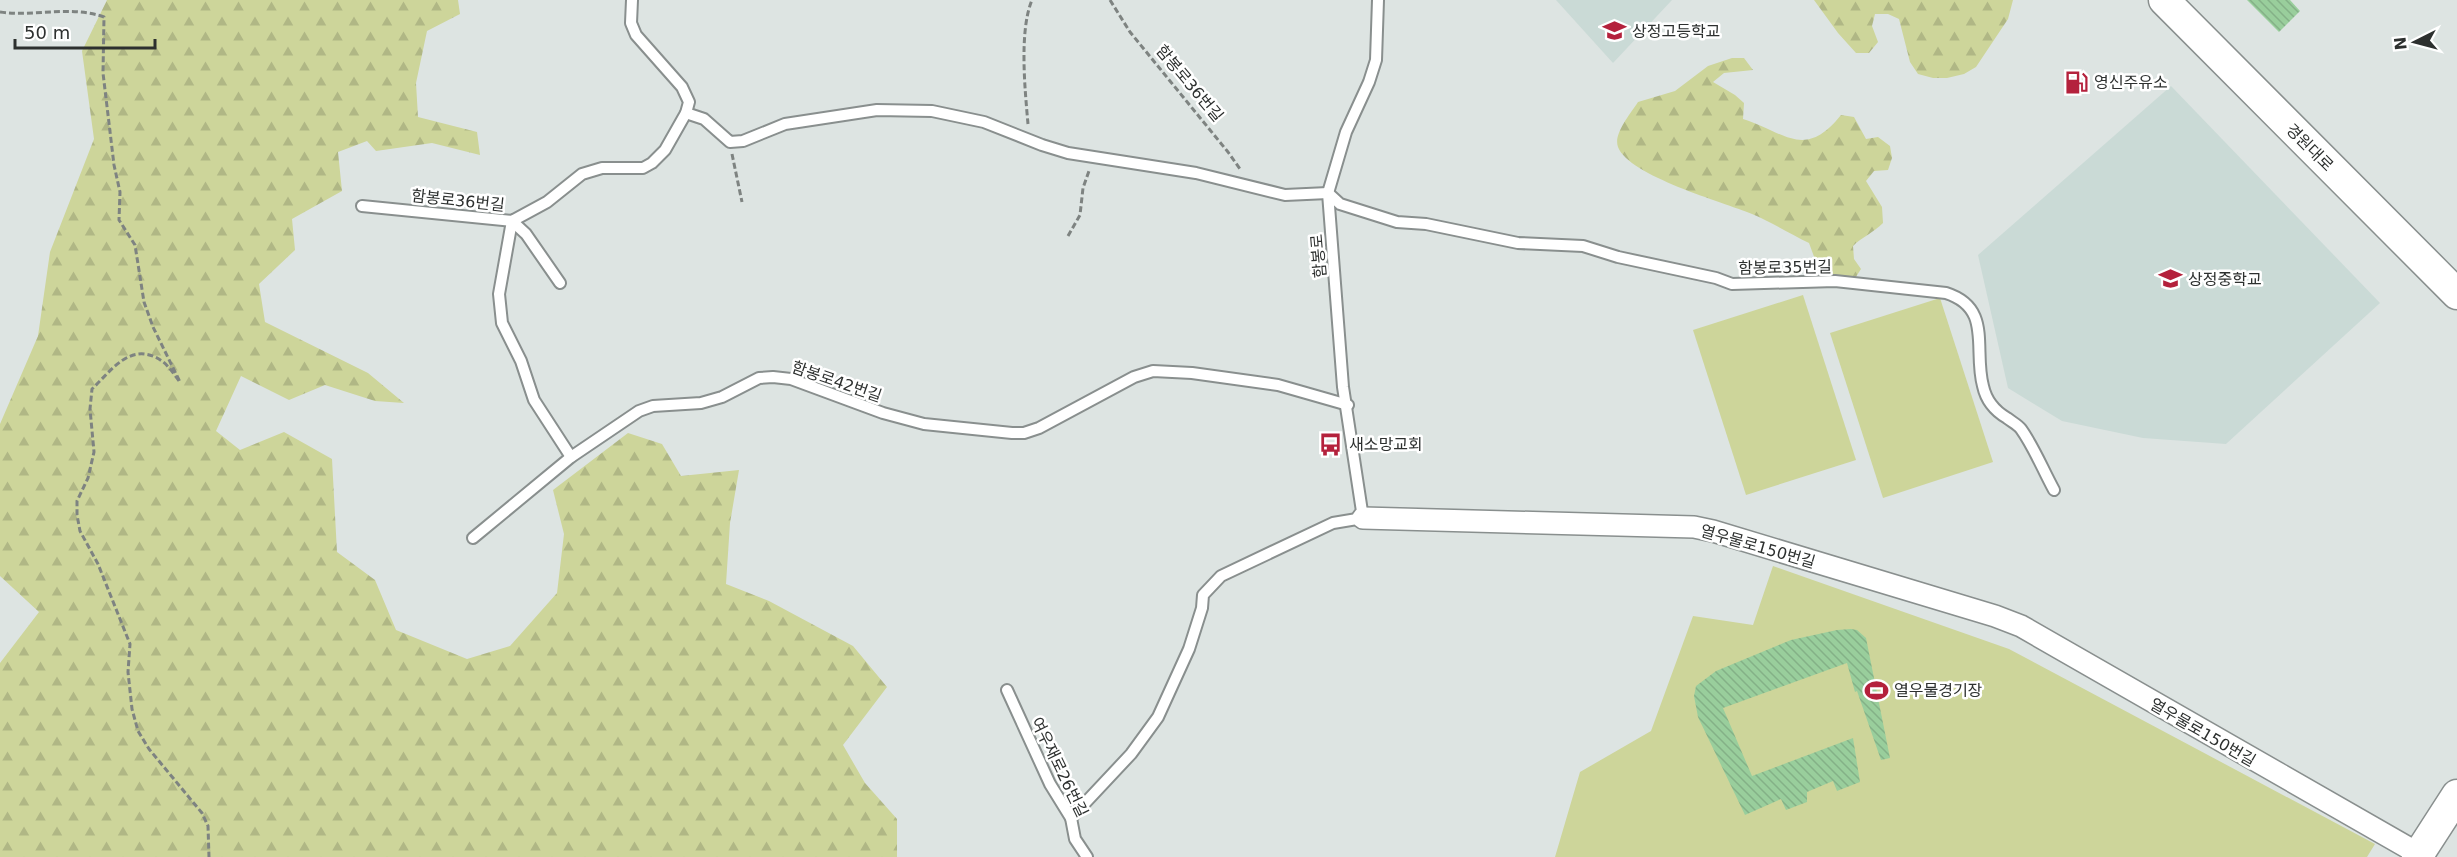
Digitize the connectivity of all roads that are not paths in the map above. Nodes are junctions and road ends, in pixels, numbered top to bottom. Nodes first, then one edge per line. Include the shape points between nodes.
1 (632, 0) edge
2 (1378, 0) edge
3 (2164, 0) edge
4 (686, 112) junction
5 (1328, 193) junction
6 (362, 206) dead end
7 (512, 221) junction
8 (560, 283) dead end
9 (2457, 294) edge
10 (1348, 405) junction
11 (571, 457) junction
12 (2054, 490) dead end
13 (1363, 518) junction
14 (473, 538) dead end
15 (1007, 690) dead end
16 (2457, 795) edge
17 (1071, 818) junction
18 (2418, 856) edge
19 (1087, 857) edge

1 - 4 lane via 631,23 636,35 682,87 689,102
2 - 5 lane, 함봉로 via 1376,60 1346,132
3 - 9 main road, 경원대로
4 - 5 lane via 704,118 729,142 743,141 785,124 877,110 932,111 984,122 1068,153 1186,171 1285,195
4 - 7 lane, 함봉로36번길 via 665,150 643,168 602,168 582,174 547,202
5 - 10 lane, 함봉로 via 1343,387
5 - 12 lane, 함봉로35번길 via 1340,204 1388,220 1518,243 1583,246 1732,284 1835,281 1959,297 1975,314 1982,386 1989,402 2020,427
6 - 7 lane, 함봉로36번길
7 - 8 lane via 526,234
7 - 11 lane via 500,294 502,323 534,400
10 - 11 lane, 함봉로42번길 via 1278,385 1153,371 1134,377 1039,428 1012,433 924,424 773,376 759,378 701,403 653,406 639,411
10 - 13 lane, 함봉로
11 - 14 lane, 함봉로42번길
13 - 17 lane, 열우물로150번길 via 1333,523 1221,576 1203,595 1189,649 1158,717 1131,754
13 - 18 street, 열우물로150번길 via 1694,527 1995,616 2021,626
15 - 17 lane, 여우재로26번길 via 1050,784
16 - 18 main road
17 - 19 lane, 여우재로26번길 via 1076,839

